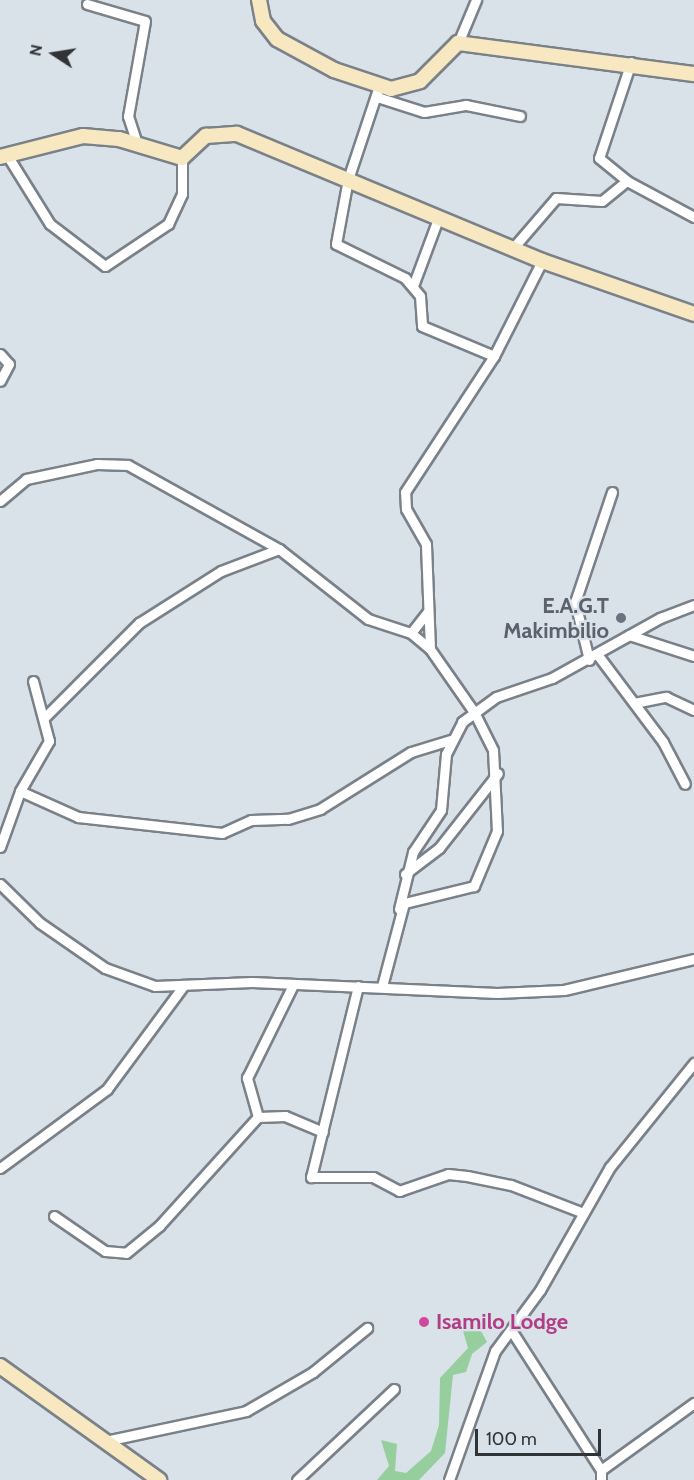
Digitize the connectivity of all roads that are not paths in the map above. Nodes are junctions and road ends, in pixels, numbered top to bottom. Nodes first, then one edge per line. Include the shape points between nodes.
1 (259, 0) edge
2 (476, 0) edge
3 (87, 4) dead end
4 (458, 43) junction
5 (631, 62) junction
6 (694, 74) edge
7 (378, 92) junction
8 (520, 116) dead end
9 (137, 143) junction
10 (4, 156) edge
11 (182, 158) junction
12 (348, 179) junction
13 (627, 181) junction
14 (439, 216) junction
15 (694, 216) edge
16 (513, 248) junction
17 (542, 261) junction
18 (413, 286) junction
19 (694, 314) edge
20 (0, 354) edge
21 (494, 356) junction
22 (0, 381) edge
23 (612, 492) dead end
24 (0, 501) edge
25 (279, 549) junction
26 (694, 605) edge
27 (428, 610) junction
28 (411, 633) junction
29 (628, 635) junction
30 (430, 650) junction
31 (694, 656) edge
32 (593, 657) junction
33 (33, 681) dead end
34 (634, 703) junction
35 (694, 710) edge
36 (474, 712) junction
37 (45, 717) junction
38 (450, 740) junction
39 (498, 773) junction
40 (685, 784) dead end
41 (20, 791) junction
42 (0, 847) edge
43 (405, 874) junction
44 (0, 884) edge
45 (399, 911) junction
46 (694, 959) edge
47 (184, 985) junction
48 (293, 985) junction
49 (358, 986) junction
50 (382, 987) junction
51 (694, 1063) edge
52 (258, 1118) junction
53 (323, 1132) junction
54 (0, 1168) edge
55 (581, 1212) junction
56 (54, 1216) dead end
57 (367, 1328) dead end
58 (512, 1330) junction
59 (0, 1366) edge
60 (394, 1389) dead end
61 (694, 1403) edge
62 (110, 1440) junction
63 (601, 1475) edge
64 (159, 1480) edge
65 (297, 1480) edge
66 (448, 1480) edge

1 - 7 street via 263,21 277,39
2 - 4 street
3 - 9 street via 145,21 128,116
4 - 5 street
4 - 7 street via 420,81 404,89
5 - 6 street
5 - 13 street via 599,158
7 - 8 street via 424,112 466,105
7 - 12 street
9 - 10 street via 83,136
9 - 11 street
10 - 11 street via 50,224 105,266 168,224 182,194
11 - 12 street via 214,133 237,134
12 - 14 street
12 - 18 street via 336,244 390,268
13 - 15 street
13 - 16 street via 602,201 556,198
14 - 16 street
14 - 18 street
16 - 17 street
17 - 19 street
17 - 21 street
18 - 21 street via 422,326
20 - 22 street via 9,364
21 - 27 street via 405,492 406,509 426,544
23 - 32 street via 574,602
24 - 25 street via 26,478 120,463 144,471
25 - 28 street via 374,623
25 - 37 street via 221,571 139,623
26 - 29 street
27 - 28 street
27 - 30 street
28 - 30 street
29 - 31 street
29 - 32 street
30 - 36 street
32 - 34 street
32 - 36 street via 496,697
33 - 37 street
34 - 35 street via 666,697
34 - 40 street
36 - 38 street
36 - 39 street
37 - 41 street via 46,752
38 - 41 street via 411,752 320,809 288,819 251,820 222,833 78,817
38 - 43 street via 441,810 418,839
39 - 43 street via 439,848
39 - 45 street via 498,831 474,886 461,893 412,898
41 - 42 street
43 - 45 street
44 - 47 street via 40,923 118,977
45 - 50 street
46 - 50 street via 564,990
47 - 48 street
47 - 54 street via 107,1089
48 - 49 street
48 - 52 street via 247,1078
49 - 50 street
49 - 53 street
51 - 55 street via 643,1120
52 - 53 street via 285,1116
52 - 56 street via 159,1226 126,1253 105,1251
53 - 55 street via 311,1177 373,1177 399,1191 448,1174 467,1176 512,1185
55 - 58 street
57 - 62 street via 294,1385 246,1411
58 - 63 street via 556,1408
58 - 66 street via 485,1371 471,1429
59 - 62 street
60 - 65 street
61 - 63 street
62 - 64 street

